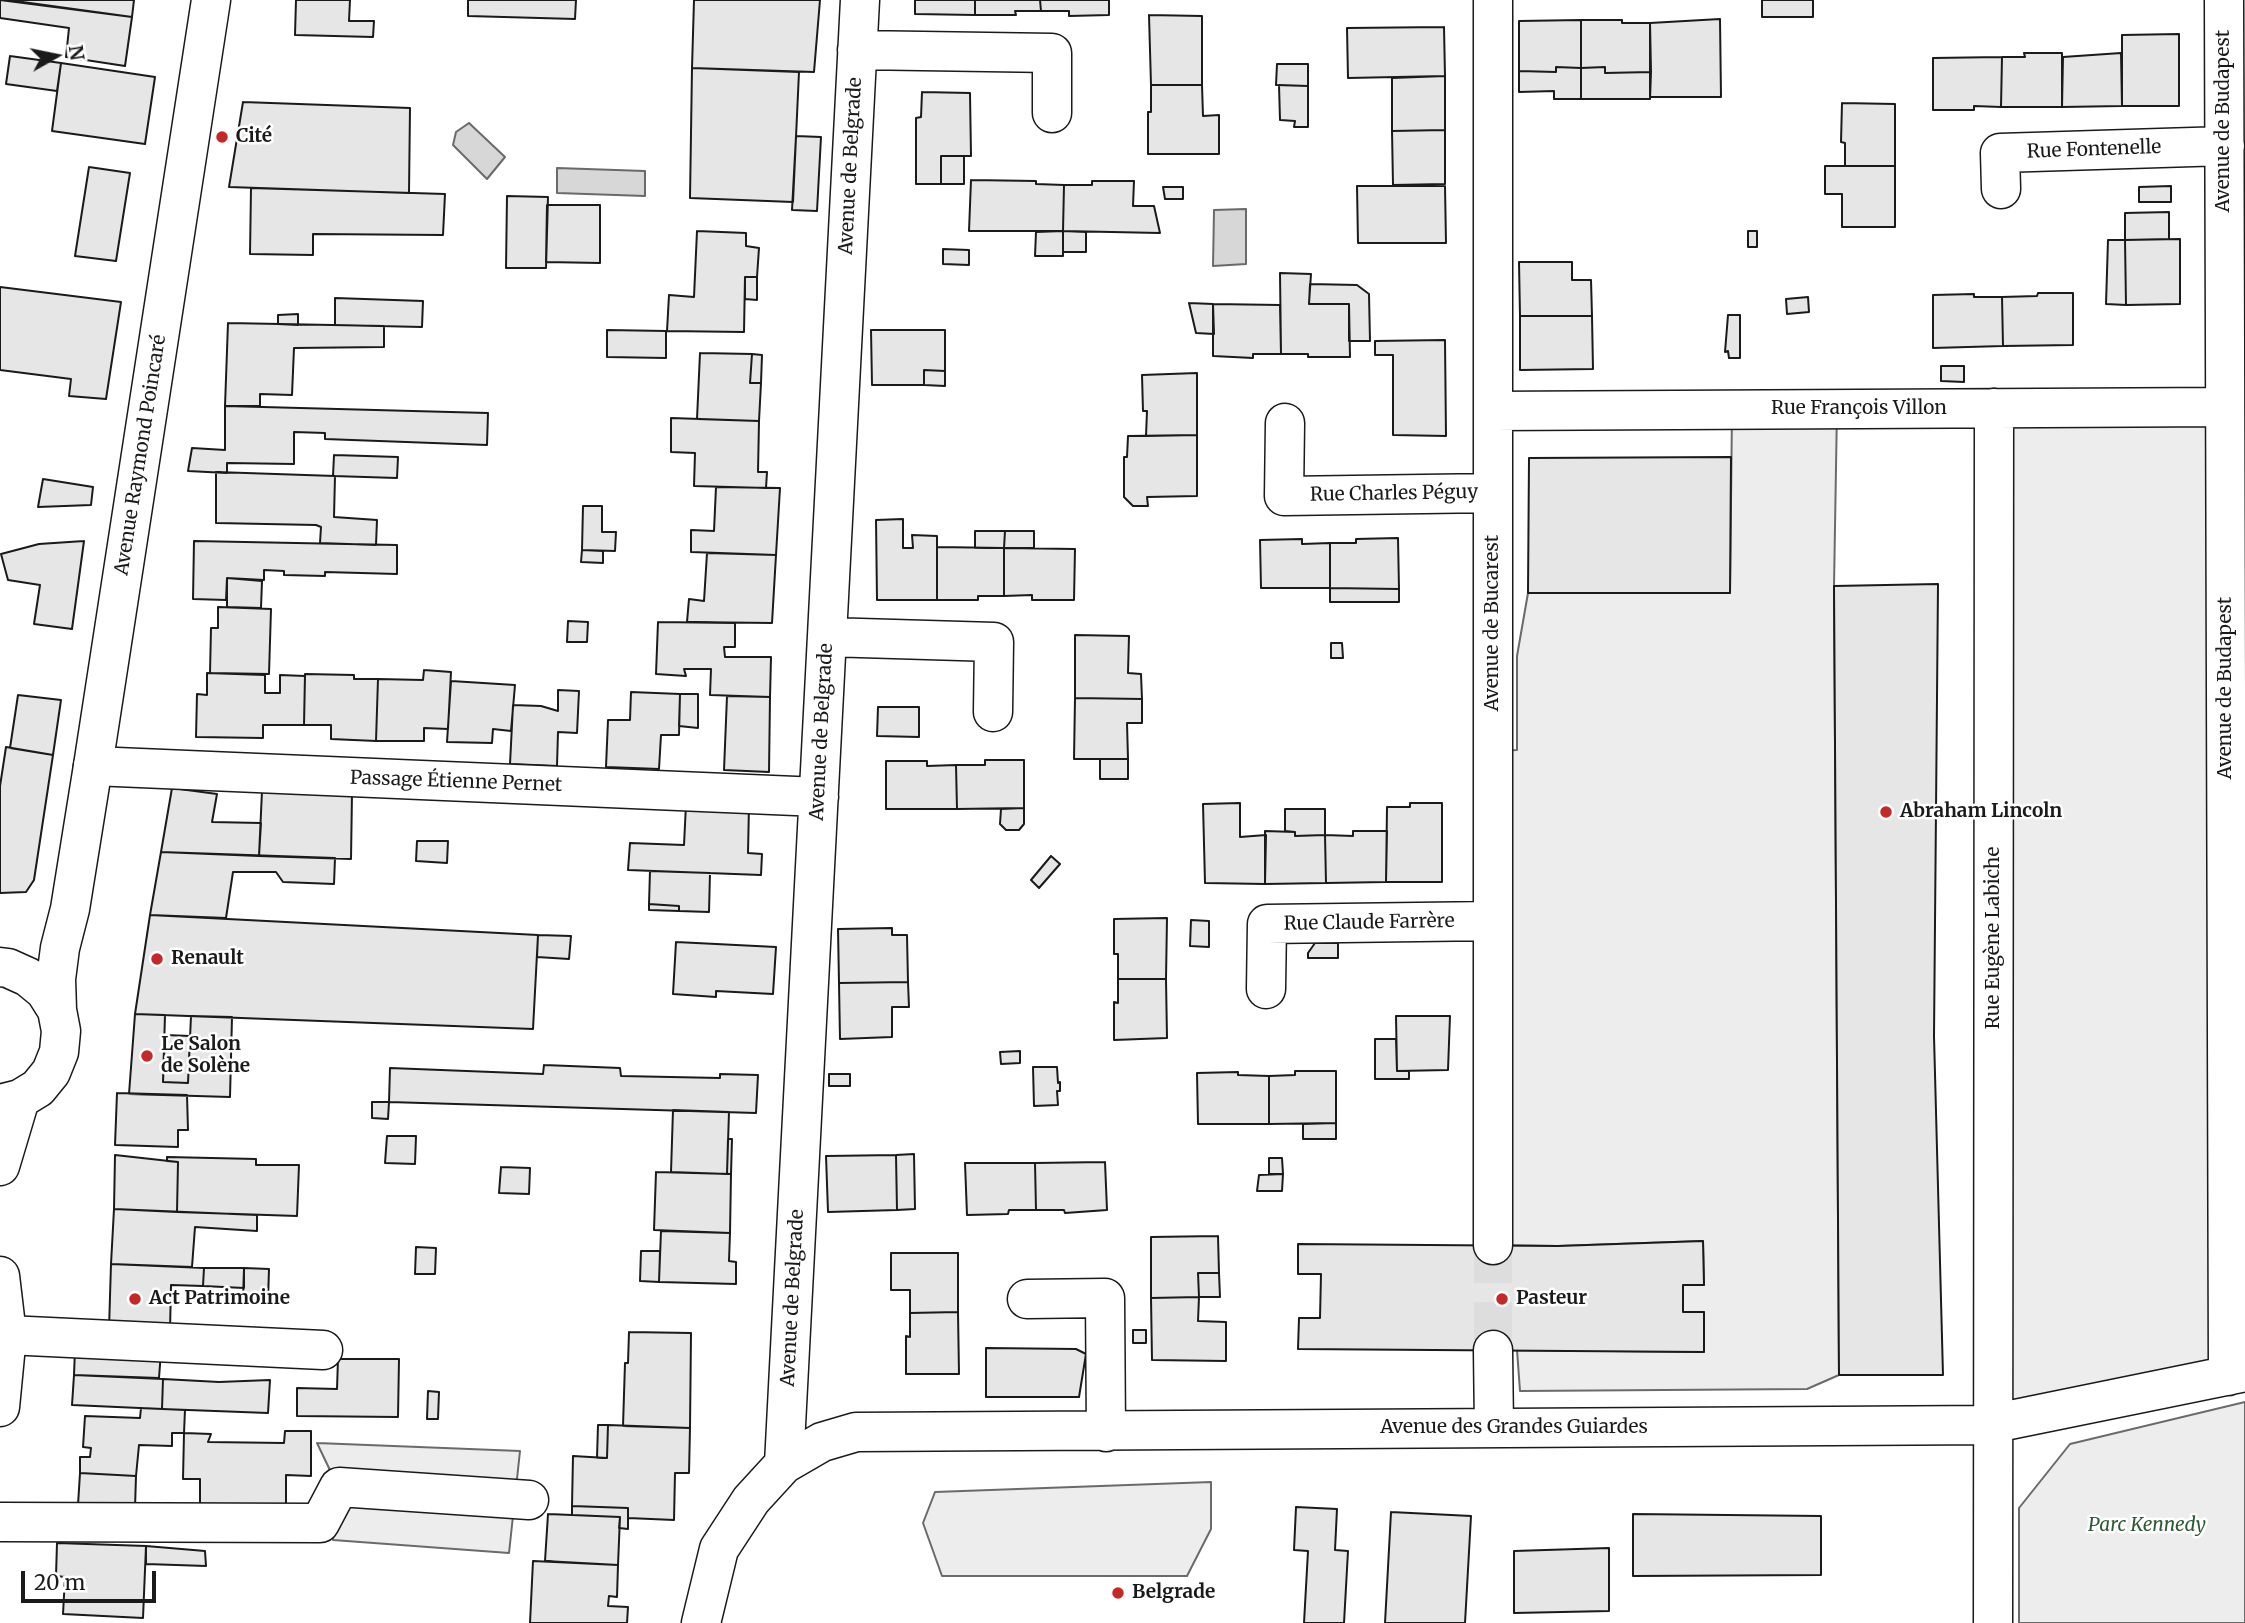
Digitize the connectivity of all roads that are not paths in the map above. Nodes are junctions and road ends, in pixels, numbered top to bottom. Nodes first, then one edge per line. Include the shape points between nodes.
1 (211, 0) edge
2 (860, 0) edge
3 (1493, 0) edge
4 (2224, 0) edge
5 (857, 50) junction
6 (1052, 113) dead end
7 (2225, 146) junction
8 (2001, 189) dead end
9 (2235, 282) edge
10 (2225, 407) junction
11 (1994, 408) junction
12 (1493, 411) junction
13 (1285, 424) dead end
14 (1493, 493) junction
15 (827, 637) junction
16 (993, 712) dead end
17 (93, 766) junction
18 (819, 797) junction
19 (2236, 868) edge
20 (70, 909) junction
21 (1493, 922) junction
22 (4, 967) edge
23 (1266, 989) dead end
24 (57, 1010) junction
25 (10, 1102) edge
26 (0, 1166) edge
27 (1493, 1245) tunnel mouth
28 (0, 1276) edge
29 (1027, 1299) dead end
30 (7, 1335) junction
31 (323, 1350) dead end
32 (1493, 1350) tunnel mouth
33 (2237, 1374) edge
34 (0, 1406) edge
35 (1993, 1425) junction
36 (1493, 1428) junction
37 (1106, 1432) junction
38 (784, 1464) junction
39 (529, 1500) dead end
40 (0, 1521) edge
41 (701, 1623) edge
42 (1993, 1623) edge

1 - 17 street, Avenue Raymond Poincaré
2 - 5 street, Avenue de Belgrade
3 - 12 street, Avenue de Bucarest
4 - 7 street, Avenue de Budapest
5 - 6 street via 1052,53
5 - 15 street, Avenue de Belgrade
7 - 8 street, Rue Fontenelle via 2000,153
7 - 9 street, Avenue de Budapest
9 - 10 street, Avenue de Budapest
10 - 11 street, Rue François Villon
10 - 19 street, Avenue de Budapest
11 - 12 street, Rue François Villon
11 - 35 street, Rue Eugène Labiche
12 - 14 street, Avenue de Bucarest
13 - 14 street, Rue Charles Péguy via 1284,496
14 - 21 street, Avenue de Bucarest
15 - 16 street via 994,642
15 - 18 street, Avenue de Belgrade
17 - 18 street, Passage Étienne Pernet
17 - 20 street, Avenue Raymond Poincaré
18 - 38 street, Avenue de Belgrade
19 - 33 street, Avenue de Budapest
20 - 22 street
20 - 24 street, Avenue Raymond Poincaré via 56,979
21 - 23 street, Rue Claude Farrère via 1268,924
21 - 27 street, Avenue de Bucarest
22 - 24 street via 28,977 45,991
24 - 25 street, Avenue Raymond Poincaré via 59,1052 51,1072 38,1088
25 - 26 street
28 - 30 street
29 - 37 street via 1105,1298
30 - 31 street
30 - 34 street
32 - 36 street
33 - 35 street, Avenue des Grandes Guiardes
35 - 36 street, Avenue des Grandes Guiardes
35 - 42 street, Rue Eugène Labiche
36 - 37 street, Avenue des Grandes Guiardes
37 - 38 street, Avenue des Grandes Guiardes via 856,1432 822,1442
38 - 41 street, Avenue des Grandes Guiardes via 751,1500 719,1549
39 - 40 street via 338,1487 320,1523

